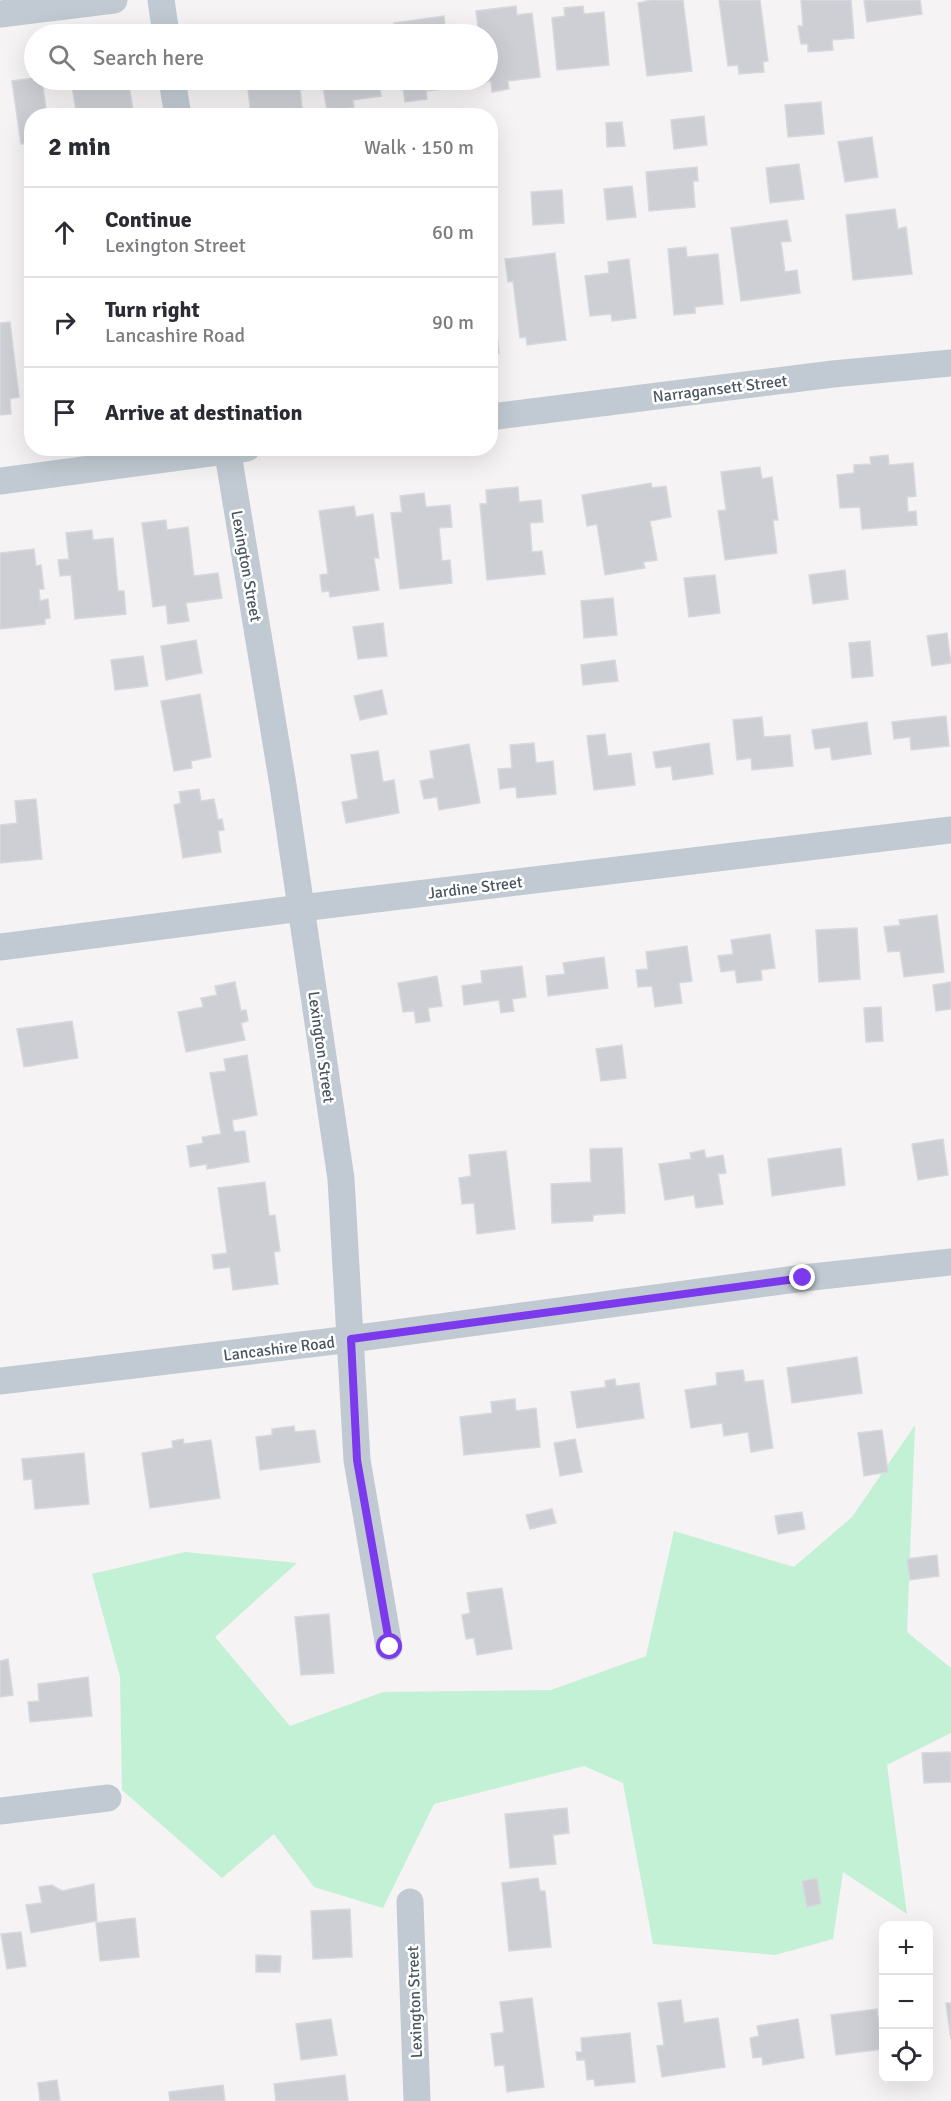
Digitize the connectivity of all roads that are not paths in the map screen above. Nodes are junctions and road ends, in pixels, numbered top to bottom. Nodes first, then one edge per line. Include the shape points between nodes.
1 (114, 0) edge
2 (160, 0) edge
3 (0, 14) edge
4 (164, 24) edge
5 (174, 90) edge
6 (177, 108) edge
7 (951, 363) edge
8 (498, 416) edge
9 (183, 456) edge
10 (235, 456) edge
11 (0, 481) edge
12 (951, 830) edge
13 (301, 908) junction
14 (0, 947) edge
15 (951, 1262) edge
16 (351, 1339) junction
17 (0, 1381) edge
18 (390, 1647) dead end
19 (108, 1798) dead end
20 (0, 1811) edge
21 (410, 1902) dead end
22 (417, 2101) edge

1 - 3 street
2 - 4 street
5 - 6 street
7 - 8 street, Narragansett Street
9 - 11 street
10 - 13 street, Lexington Street
12 - 13 street, Jardine Street
13 - 14 street, Jardine Street
13 - 16 street, Lexington Street via 341,1179
15 - 16 street, Lancashire Road
16 - 17 street, Lancashire Road
16 - 18 street, Lexington Street via 357,1460
19 - 20 street
21 - 22 street, Lexington Street

